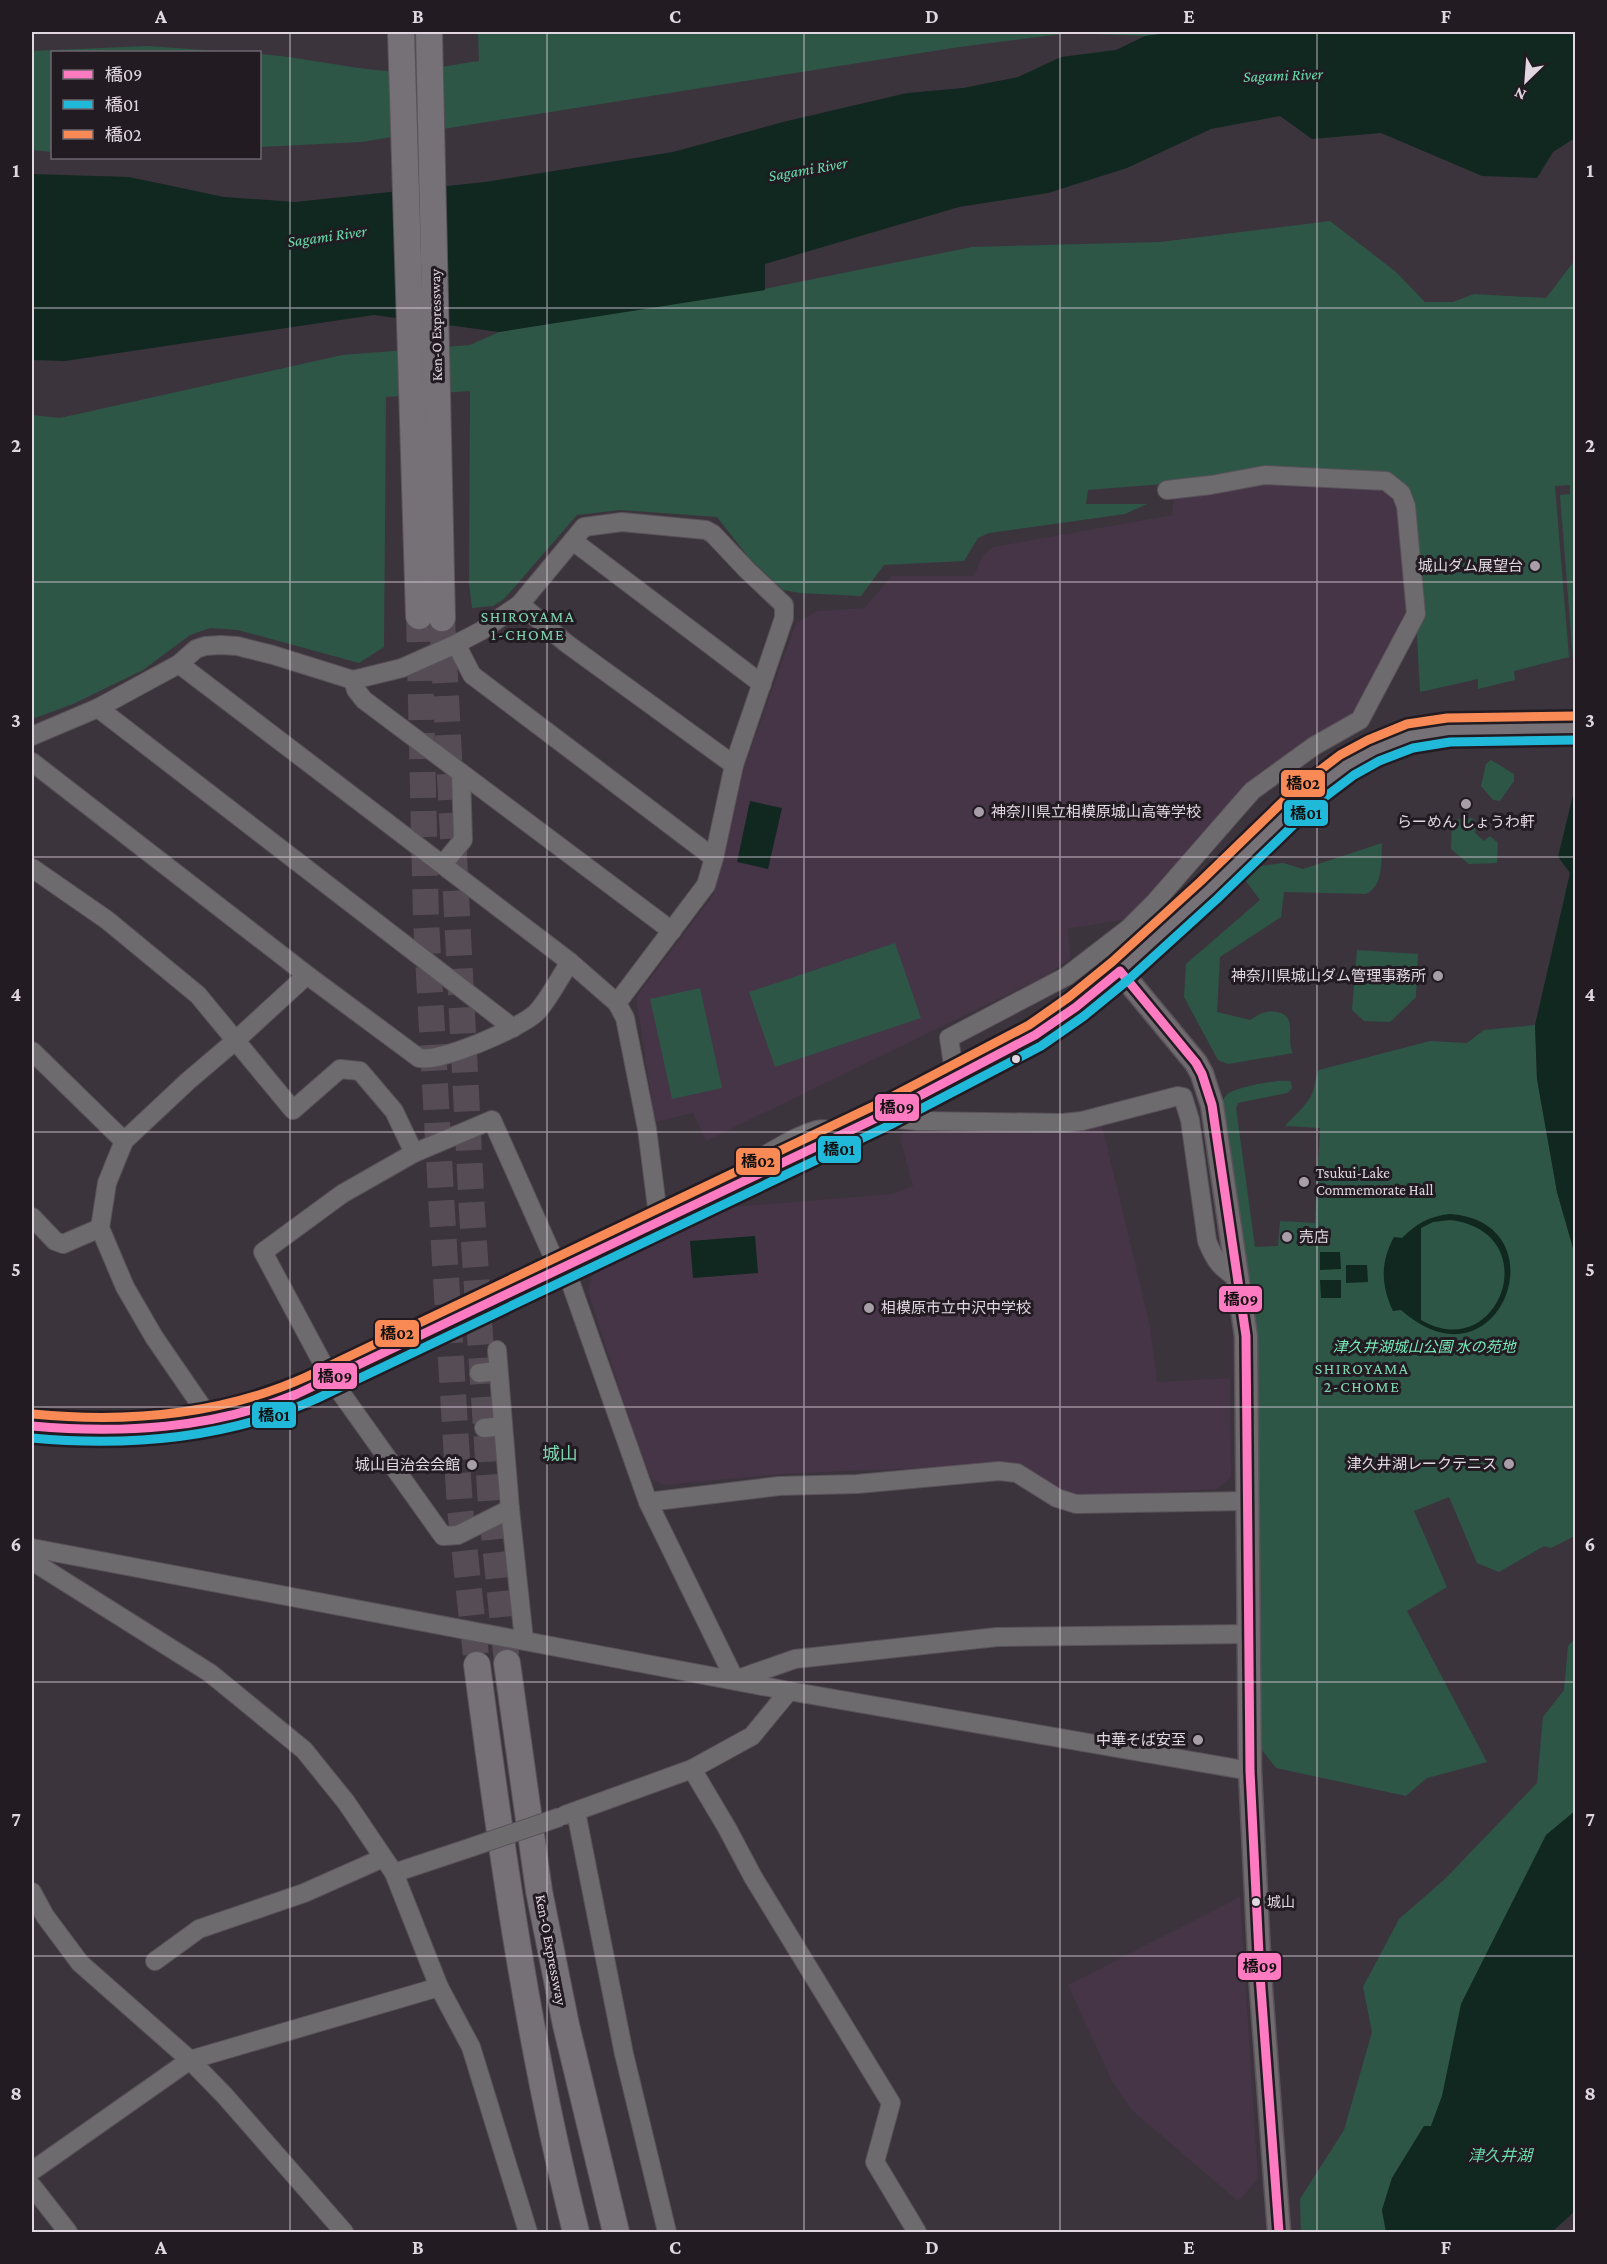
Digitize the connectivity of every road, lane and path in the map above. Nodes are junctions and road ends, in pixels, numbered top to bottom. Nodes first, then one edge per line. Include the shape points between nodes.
1 (401, 32) edge
2 (429, 32) edge
3 (1167, 490) dead end
4 (573, 541) junction
5 (520, 604) junction
6 (456, 645) junction
7 (179, 664) junction
8 (353, 680) junction
9 (762, 684) junction
10 (98, 708) junction
11 (1575, 728) edge
12 (32, 736) edge
13 (32, 762) edge
14 (735, 765) junction
15 (461, 773) junction
16 (714, 858) junction
17 (443, 864) junction
18 (32, 868) edge
19 (672, 932) junction
20 (570, 962) junction
21 (1120, 971) junction
22 (307, 975) junction
23 (617, 1002) junction
24 (513, 1028) junction
25 (235, 1041) junction
26 (32, 1051) edge
27 (955, 1078) junction
28 (885, 1114) junction
29 (124, 1141) junction
30 (414, 1153) junction
31 (32, 1217) edge
32 (659, 1222) junction
33 (100, 1228) junction
34 (563, 1268) junction
35 (1238, 1279) junction
36 (496, 1350) dead end
37 (498, 1371) junction
38 (479, 1373) dead end
39 (331, 1379) junction
40 (211, 1420) junction
41 (32, 1426) edge
42 (503, 1426) junction
43 (484, 1428) dead end
44 (1248, 1501) junction
45 (648, 1502) junction
46 (510, 1509) junction
47 (32, 1548) edge
48 (32, 1561) edge
49 (1249, 1634) junction
50 (524, 1640) junction
51 (507, 1663) tunnel mouth
52 (477, 1665) tunnel mouth
53 (735, 1680) junction
54 (789, 1691) junction
55 (692, 1769) junction
56 (1250, 1771) junction
57 (568, 1814) junction
58 (383, 1858) junction
59 (394, 1874) junction
60 (32, 1892) edge
61 (155, 1961) dead end
62 (439, 1987) junction
63 (190, 2060) junction
64 (32, 2171) edge
65 (32, 2186) edge
66 (68, 2232) edge
67 (344, 2232) edge
68 (528, 2232) edge
69 (576, 2232) edge
70 (616, 2232) edge
71 (667, 2232) edge
72 (917, 2232) edge
73 (1279, 2232) edge

1 - 2 highway, Ken-O Expressway via 430,617
3 - 27 street via 1265,475 1386,481 1401,493 1406,506 1416,614 1360,720 1314,746 1252,791 1128,929 1067,976 949,1038
4 - 5 street
4 - 9 street
4 - 9 street via 584,527 622,522 714,534 784,605 781,632
5 - 6 street
5 - 14 street via 566,643
6 - 8 street via 402,668
6 - 16 street via 472,675
7 - 8 street via 205,645 229,645
7 - 10 street
7 - 17 street
8 - 15 street via 364,700
9 - 14 street
10 - 12 street
10 - 24 street
11 - 21 highway via 1449,730 1410,736 1374,750 1305,797
13 - 22 street
14 - 16 street
15 - 17 street via 463,840
15 - 19 street
16 - 19 street via 705,885
17 - 20 street
18 - 25 street via 107,920 198,995
19 - 23 street
20 - 23 street
20 - 24 street via 536,1013
21 - 27 highway via 1035,1035
21 - 35 main road via 1202,1074 1212,1105
22 - 24 street via 419,1058 427,1060 450,1054
22 - 25 street
23 - 32 street via 625,1018 647,1130
25 - 29 street
25 - 30 street via 294,1110 340,1069 360,1071 394,1111
26 - 29 street
27 - 28 highway
28 - 32 highway
28 - 35 street via 917,1121 1063,1123 1183,1097 1190,1120 1207,1241 1215,1260
29 - 33 street via 107,1183
30 - 34 street via 492,1120 554,1259
30 - 39 street via 342,1194 263,1252
31 - 33 street via 63,1244
32 - 34 highway
33 - 40 street via 125,1287
34 - 39 highway
34 - 45 street
35 - 44 main road via 1247,1355
36 - 37 street
37 - 38 street
37 - 42 street
39 - 40 highway via 279,1401
39 - 46 street via 443,1536 458,1535
40 - 41 highway via 163,1429 113,1432
42 - 43 street
42 - 46 street
44 - 45 street via 1076,1504 1057,1498 1017,1473 999,1471 857,1484 779,1486
44 - 49 main road
45 - 53 street
46 - 50 street
47 - 50 street
48 - 58 street via 210,1673 304,1750 346,1802
49 - 53 street via 997,1637 795,1659
49 - 56 main road
50 - 53 street
51 - 70 highway, Ken-O Expressway via 541,1902
52 - 69 highway, Ken-O Expressway via 533,2032
53 - 54 street
54 - 55 street via 752,1736
54 - 56 street
55 - 57 street
55 - 72 street via 891,2103 875,2162
56 - 73 main road via 1259,1963
57 - 59 street, bridge
57 - 71 street
58 - 59 street
58 - 61 street via 304,1893 199,1929
59 - 62 street
60 - 63 street via 80,1963
62 - 63 street
62 - 68 street via 471,2047
63 - 64 street
63 - 67 street
65 - 66 street

